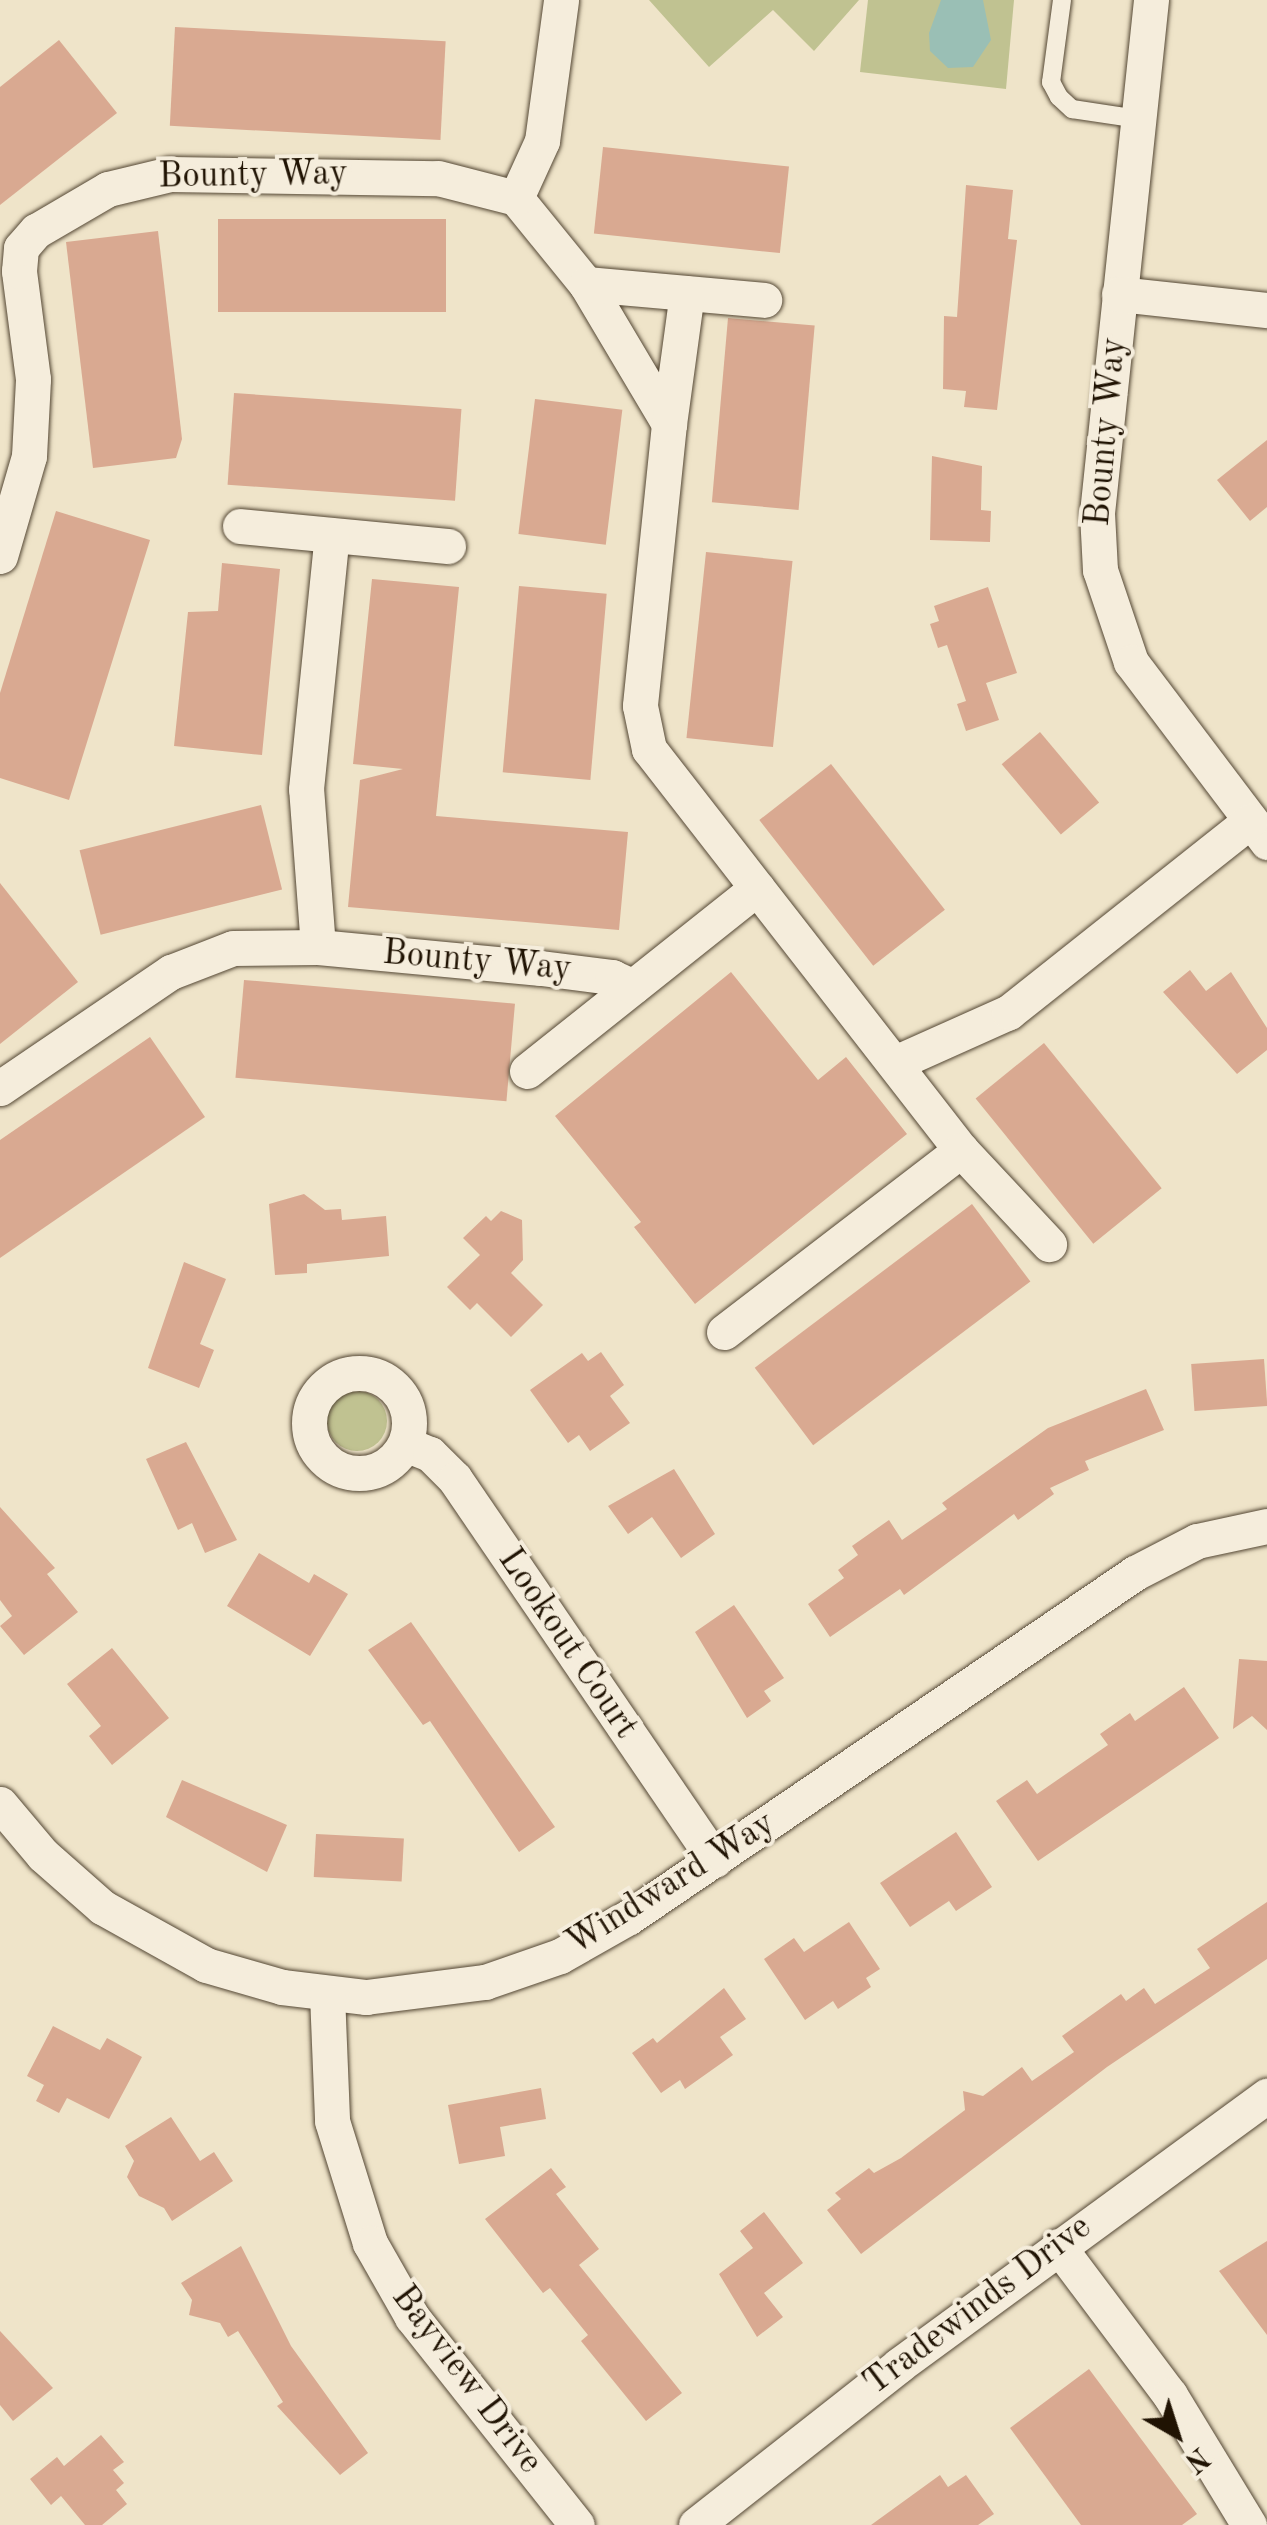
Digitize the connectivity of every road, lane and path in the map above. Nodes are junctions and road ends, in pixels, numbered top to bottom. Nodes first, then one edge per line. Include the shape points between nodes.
1 (561, 0) edge
2 (1062, 0) edge
3 (1151, 0) edge
4 (1139, 120) junction
5 (516, 198) junction
6 (586, 284) junction
7 (687, 293) junction
8 (1119, 294) junction
9 (764, 300) dead end
10 (1267, 310) edge
11 (669, 424) junction
12 (240, 526) dead end
13 (332, 535) junction
14 (448, 546) dead end
15 (0, 556) edge
16 (1259, 832) edge
17 (757, 888) junction
18 (318, 947) junction
19 (633, 987) junction
20 (895, 1063) junction
21 (527, 1072) dead end
22 (0, 1088) edge
23 (960, 1150) junction
24 (1049, 1244) dead end
25 (724, 1332) dead end
26 (406, 1444) dead end
27 (1267, 1526) edge
28 (0, 1804) edge
29 (714, 1860) junction
30 (327, 1994) junction
31 (1267, 2096) edge
32 (1058, 2246) junction
33 (577, 2525) edge
34 (696, 2525) edge
35 (1249, 2525) edge

1 - 5 street via 542,141
2 - 4 lane via 1051,82 1059,97 1072,109
3 - 4 street, Bounty Way
4 - 8 street, Bounty Way
5 - 6 street
5 - 15 street, Bounty Way via 438,178 170,174 108,189 48,222 27,241 19,260 34,402 23,487
6 - 7 street
6 - 11 street
7 - 9 street
7 - 11 street
8 - 10 street
8 - 16 street, Bounty Way via 1097,513 1100,570 1132,662
11 - 17 street via 640,722 656,758
12 - 13 street
13 - 14 street
13 - 18 street via 306,788
16 - 20 street, Bounty Way via 1009,1012
17 - 19 street, Bounty Way
17 - 20 street
18 - 19 street, Bounty Way via 586,972
18 - 22 street, Bounty Way via 233,948 187,963
19 - 21 street, Bounty Way
20 - 23 street
23 - 24 street
23 - 25 street
26 - 29 street, Lookout Court via 430,1454 454,1479
27 - 29 street, Windward Way via 1197,1541 1135,1573
28 - 30 street, Windward Way via 71,1882 134,1929 206,1965
29 - 30 street, Windward Way via 595,1937 522,1970 406,1996
30 - 33 street, Bayview Drive via 332,2121 370,2243 412,2317
31 - 32 street, Tradewinds Drive
32 - 34 street, Tradewinds Drive
32 - 35 street via 1170,2395

